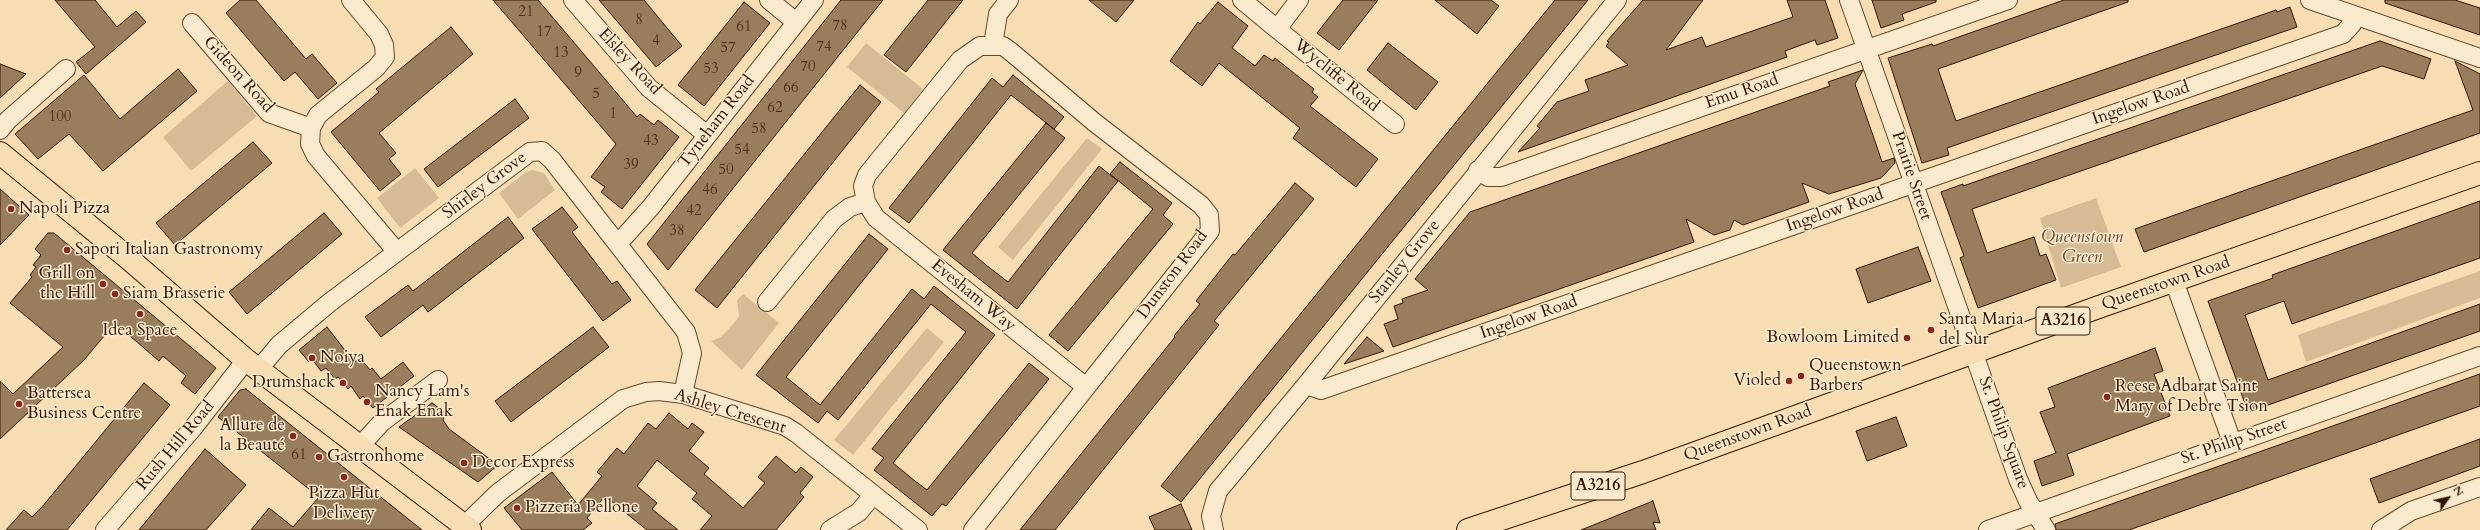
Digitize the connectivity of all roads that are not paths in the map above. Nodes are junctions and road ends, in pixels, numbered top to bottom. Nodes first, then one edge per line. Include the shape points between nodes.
1 (351, 0) edge
2 (573, 0) edge
3 (769, 0) edge
4 (814, 0) edge
5 (1009, 0) edge
6 (1242, 0) edge
7 (1299, 0) edge
8 (1617, 0) edge
9 (1849, 0) edge
10 (2008, 0) edge
11 (2310, 0) edge
12 (2354, 15) junction
13 (796, 22) junction
14 (192, 23) dead end
15 (1277, 29) junction
16 (993, 45) junction
17 (1866, 48) junction
18 (2480, 58) edge
19 (66, 69) dead end
20 (1396, 124) dead end
21 (311, 128) junction
22 (0, 130) edge
23 (707, 135) junction
24 (0, 152) edge
25 (1478, 170) junction
26 (2480, 173) edge
27 (1913, 184) junction
28 (866, 202) junction
29 (617, 242) junction
30 (397, 252) junction
31 (2174, 281) junction
32 (766, 302) dead end
33 (1974, 352) junction
34 (2480, 356) edge
35 (252, 365) junction
36 (438, 380) dead end
37 (1306, 385) junction
38 (1086, 387) junction
39 (683, 394) junction
40 (2232, 442) junction
41 (360, 446) junction
42 (2480, 487) edge
43 (873, 496) junction
44 (2036, 512) junction
45 (459, 526) edge
46 (105, 530) edge
47 (830, 530) edge
48 (918, 530) edge
49 (973, 530) edge
50 (1214, 530) edge
51 (1468, 530) edge
52 (1988, 530) edge
53 (2046, 530) edge
54 (2381, 530) edge

1 - 21 street via 379,34 384,45 385,57 376,68 318,115
2 - 23 street, Elsley Road via 649,88
3 - 13 street
4 - 13 street, Tyneham Road
5 - 16 street via 998,14
6 - 15 street, Wycliffe Road
7 - 15 street, Wycliffe Road
8 - 25 street, Stanley Grove
9 - 17 street, Prairie Street
10 - 17 street, Emu Road
11 - 12 street
12 - 18 street
12 - 27 street, Ingelow Road via 2352,24 2343,34
13 - 23 street, Tyneham Road
14 - 21 street, Gideon Road via 269,113
15 - 20 street, Wycliffe Road
16 - 28 street via 980,46 960,60 867,175 864,186
16 - 38 street, Dunston Road via 1003,46 1010,51 1094,122 1201,205 1209,215 1210,231
17 - 25 street, Emu Road via 1501,177 1488,177
17 - 27 street, Prairie Street
19 - 22 street
21 - 30 street via 310,144 316,156
23 - 29 street, Tyneham Road via 651,207
24 - 35 main road
25 - 37 street, Stanley Grove
26 - 31 main road, Queenstown Road / A3216
27 - 33 street, Prairie Street
27 - 37 street, Ingelow Road via 1321,390
28 - 32 street via 850,207 834,219
28 - 38 street, Evesham Way via 876,218
29 - 30 street, Shirley Grove via 552,160 542,151 535,150
29 - 39 street, Shirley Grove via 689,338 692,353
30 - 35 street, Shirley Grove
31 - 33 main road, Queenstown Road / A3216
31 - 40 street
33 - 44 street, St. Philip Square via 2018,479
33 - 51 main road, Queenstown Road / A3216 via 1643,472
34 - 40 street, St. Philip Street
35 - 41 main road
35 - 46 street, Rush Hill Road via 193,428
36 - 41 street via 382,422
37 - 50 street, Stanley Grove via 1218,491 1211,516
38 - 49 street, Dunston Road
39 - 43 street, Ashley Crescent via 785,426
39 - 45 street, Ashley Crescent via 646,392 624,399 498,493
40 - 44 street, St. Philip Street
41 - 45 main road
42 - 54 street via 2411,511
43 - 47 street via 859,512
43 - 48 street, Ashley Crescent
44 - 52 street, St. Philip Street
44 - 53 street, St. Philip Square

